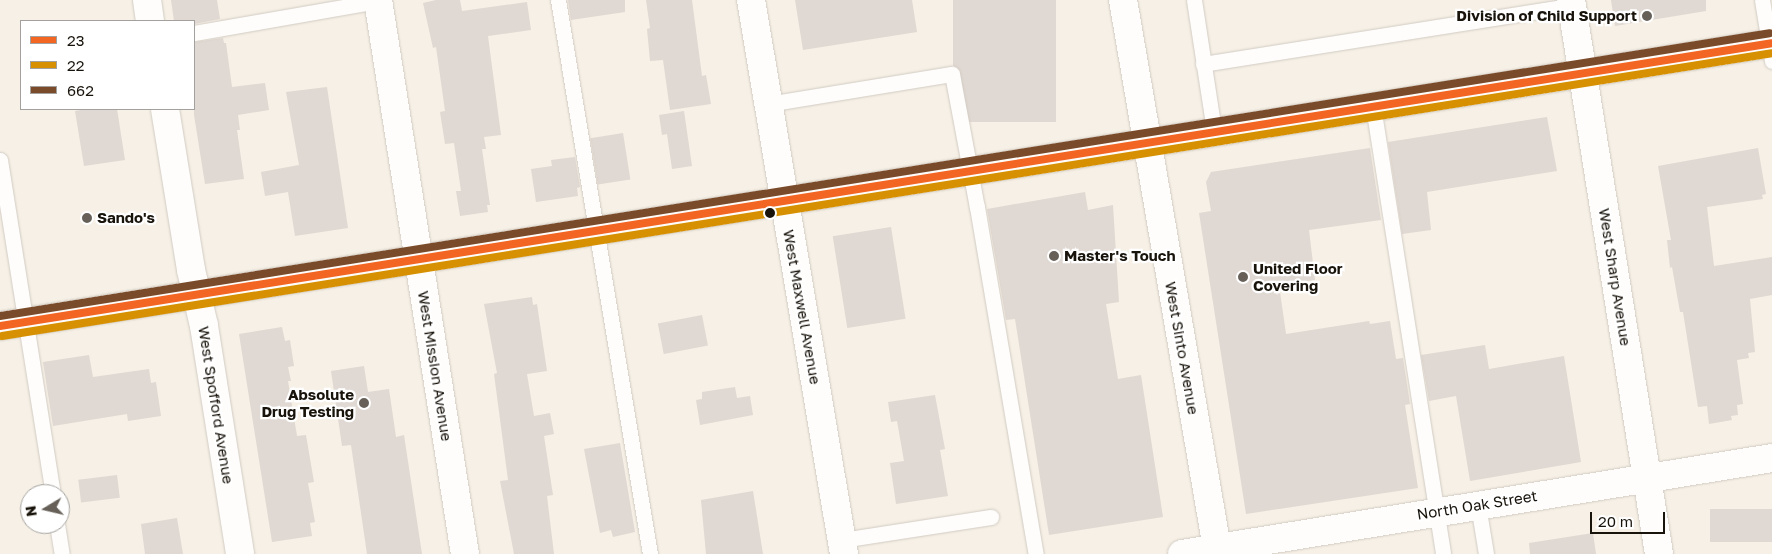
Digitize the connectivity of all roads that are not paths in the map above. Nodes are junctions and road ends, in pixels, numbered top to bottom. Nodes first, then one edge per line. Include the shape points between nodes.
1 (147, 0) edge
2 (558, 0) edge
3 (751, 0) edge
4 (1123, 0) edge
5 (1194, 0) edge
6 (1762, 0) edge
7 (378, 1) edge
8 (1571, 3) edge
9 (1530, 6) edge
10 (150, 20) edge
11 (195, 33) edge
12 (1771, 49) edge
13 (1204, 64) junction
14 (1582, 73) junction
15 (768, 104) junction
16 (1373, 106) junction
17 (165, 110) edge
18 (1214, 131) junction
19 (1147, 142) junction
20 (0, 160) edge
21 (971, 170) junction
22 (784, 199) junction
23 (598, 230) junction
24 (419, 259) junction
25 (197, 295) junction
26 (27, 321) junction
27 (0, 326) edge
28 (1772, 458) edge
29 (1647, 478) junction
30 (51, 484) edge
31 (1478, 505) junction
32 (1436, 512) junction
33 (991, 517) dead end
34 (59, 534) edge
35 (843, 547) edge
36 (1217, 551) edge
37 (62, 554) edge
38 (240, 554) edge
39 (465, 554) edge
40 (650, 554) edge
41 (1036, 554) edge
42 (1182, 554) edge
43 (1442, 554) edge
44 (1486, 554) edge
45 (1659, 554) edge

1 - 10 street
2 - 23 lane
3 - 15 street, West Maxwell Avenue
4 - 19 street, West Sinto Avenue
5 - 13 lane
6 - 12 lane
7 - 11 lane
7 - 24 street, West Mission Avenue
8 - 9 lane
8 - 14 street, West Sharp Avenue
9 - 13 lane
12 - 14 street
13 - 18 lane
14 - 16 street
14 - 29 street, West Sharp Avenue
15 - 21 lane via 952,74
15 - 22 street, West Maxwell Avenue
16 - 18 street
16 - 32 lane
17 - 25 street, West Spofford Avenue
18 - 19 street
19 - 21 street
19 - 36 street, West Sinto Avenue
20 - 26 lane
21 - 22 street
21 - 41 lane
22 - 23 street
22 - 35 street, West Maxwell Avenue
23 - 24 street
23 - 40 lane
24 - 25 street
24 - 39 street, West Mission Avenue
25 - 26 street
25 - 38 street, West Spofford Avenue
26 - 27 street
26 - 30 lane
28 - 29 street, North Oak Street
29 - 31 street, North Oak Street
29 - 45 street, West Sharp Avenue
31 - 32 street, North Oak Street
31 - 44 lane
32 - 36 street, North Oak Street
32 - 43 lane
33 - 35 lane
34 - 37 lane
36 - 42 street, North Oak Street

